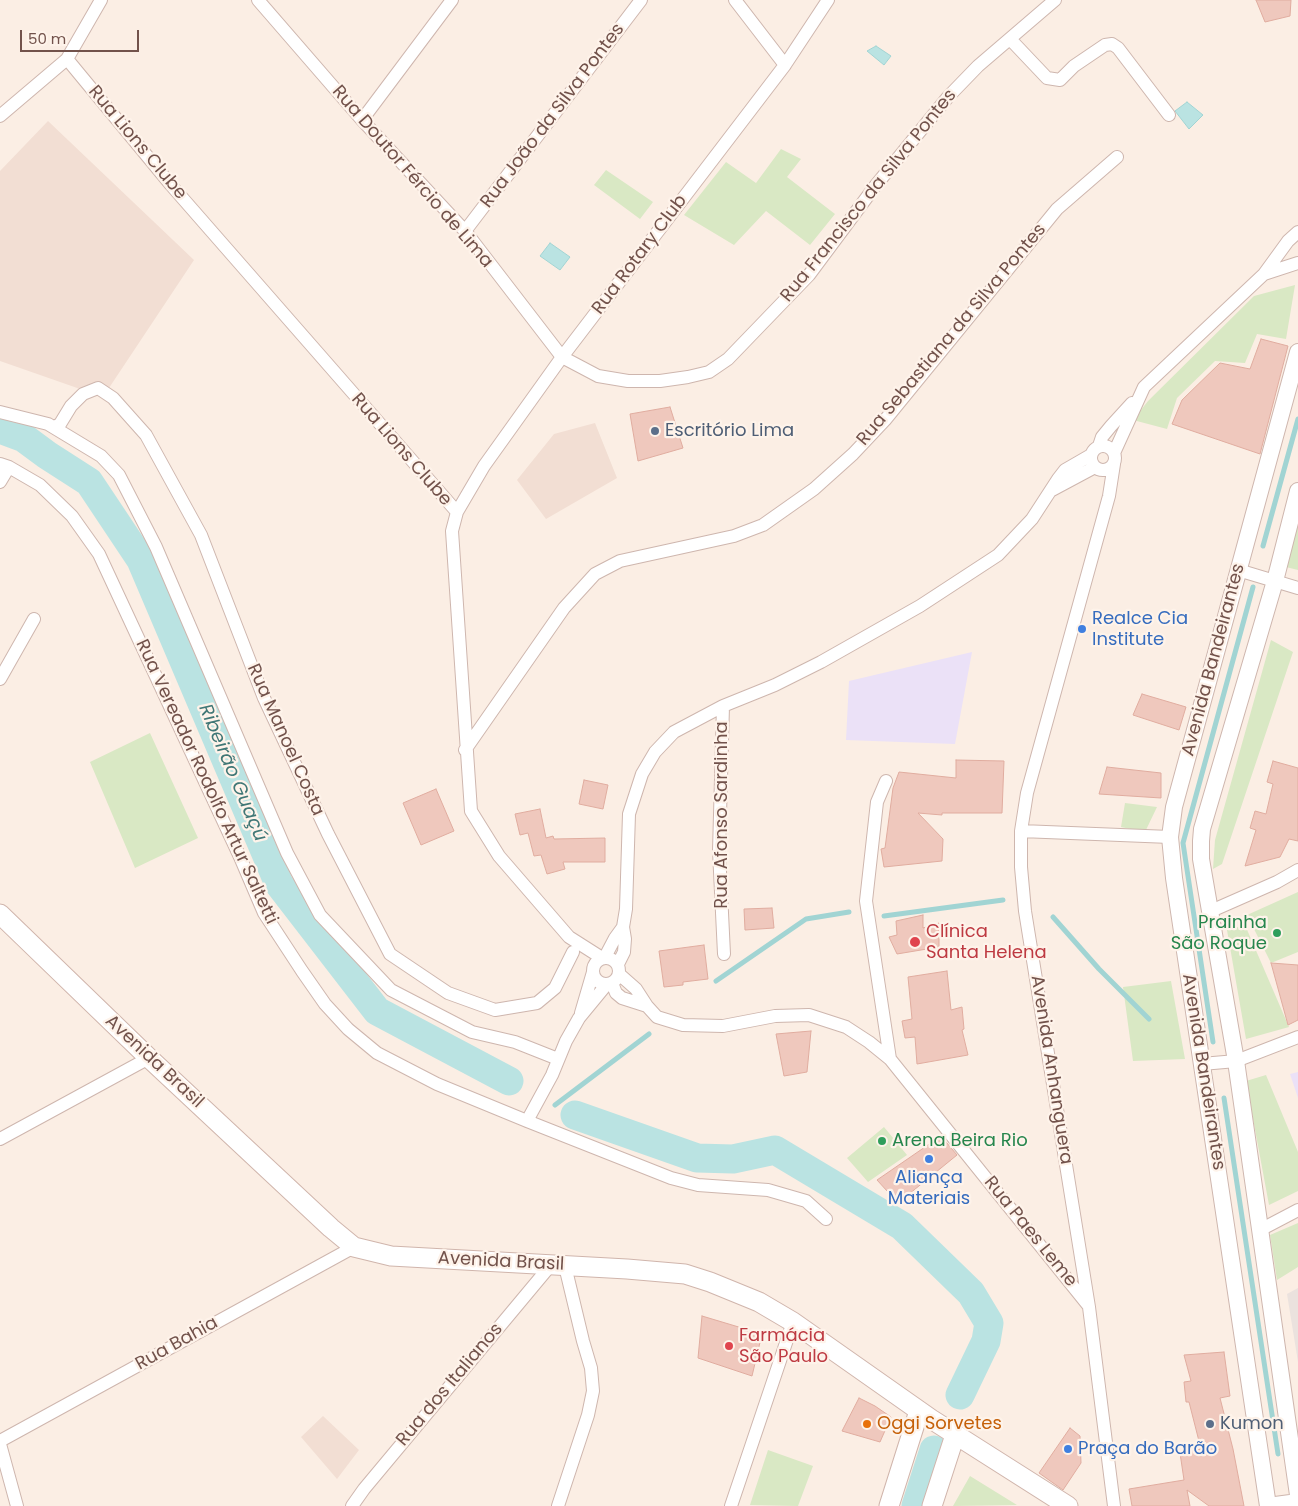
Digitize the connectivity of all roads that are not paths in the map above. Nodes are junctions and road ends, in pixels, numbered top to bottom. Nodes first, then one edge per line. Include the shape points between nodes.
1 (101, 0) edge
2 (258, 0) edge
3 (452, 0) edge
4 (641, 0) edge
5 (735, 0) edge
6 (828, 0) edge
7 (1055, 0) edge
8 (1010, 39) junction
9 (67, 59) junction
10 (785, 65) junction
11 (1169, 115) dead end
12 (0, 116) edge
13 (362, 120) junction
14 (1118, 157) dead end
15 (465, 232) junction
16 (1298, 232) edge
17 (1298, 263) edge
18 (1264, 274) junction
19 (1298, 352) edge
20 (562, 357) junction
21 (1138, 398) junction
22 (0, 412) edge
23 (54, 427) junction
24 (1095, 456) junction
25 (1114, 458) junction
26 (4, 466) edge
27 (0, 482) edge
28 (1298, 491) edge
29 (457, 512) junction
30 (1238, 570) junction
31 (1275, 581) junction
32 (1298, 588) edge
33 (34, 619) dead end
34 (0, 679) edge
35 (723, 706) junction
36 (466, 750) junction
37 (886, 781) dead end
38 (1021, 831) junction
39 (1170, 837) junction
40 (1298, 870) edge
41 (1211, 911) junction
42 (0, 914) edge
43 (623, 928) junction
44 (569, 937) junction
45 (574, 952) junction
46 (724, 954) dead end
47 (603, 958) junction
48 (593, 971) junction
49 (614, 976) junction
50 (579, 1018) junction
51 (1298, 1037) edge
52 (149, 1058) junction
53 (558, 1059) junction
54 (890, 1059) junction
55 (1236, 1061) junction
56 (1202, 1064) junction
57 (527, 1121) junction
58 (0, 1139) edge
59 (1298, 1210) edge
60 (826, 1219) dead end
61 (1260, 1230) junction
62 (354, 1247) junction
63 (557, 1266) junction
64 (1090, 1307) junction
65 (792, 1322) junction
66 (919, 1411) junction
67 (955, 1435) junction
68 (0, 1442) edge
69 (1298, 1494) edge
70 (1298, 1502) edge
71 (17, 1506) edge
72 (352, 1506) edge
73 (558, 1506) edge
74 (731, 1506) edge
75 (889, 1506) edge
76 (932, 1506) edge
77 (1068, 1506) edge
78 (1114, 1506) edge
79 (1268, 1506) edge

1 - 9 street
2 - 13 street, Rua Doutor Fércio de Lima
3 - 13 street
4 - 15 street, Rua João da Silva Pontes
5 - 10 street
6 - 10 street, Rua Rotary Club
7 - 8 street, Rua Francisco da Silva Pontes
8 - 11 street via 1047,78 1060,80 1074,66 1105,45 1112,44
8 - 20 street, Rua Francisco da Silva Pontes via 948,97 876,185 809,275 728,359 708,372 688,377 628,381 598,376
9 - 12 street
9 - 29 street, Rua Lions Clube via 171,185
10 - 20 street, Rua Rotary Club
13 - 15 street, Rua Doutor Fércio de Lima
14 - 36 street, Rua Sebastiana da Silva Pontes via 1057,209 885,420 814,489 770,520 734,536 620,561 595,574 564,608
15 - 20 street, Rua Doutor Fércio de Lima
16 - 18 street
17 - 18 street
18 - 21 street via 1144,386
19 - 30 street, Avenida Bandeirantes
20 - 29 street, Rua Rotary Club via 484,466
21 - 24 street via 1102,437
21 - 25 street, Avenida Anhanguera
22 - 23 street
23 - 45 street, Rua Manoel Costa via 60,424 83,394 98,388 113,398 146,435 201,535 264,698 328,834 390,954 448,993 495,1010 537,1003 555,988
23 - 53 street via 101,456 119,476 156,547 287,853 320,915 391,990 472,1032 515,1042
24 - 25 street via 1103,445 1108,447
24 - 25 street via 1099,470 1105,470
24 - 35 street via 1065,470 1032,519 998,555 920,606 821,662
25 - 38 street, Avenida Anhanguera via 1109,496 1027,793
26 - 27 street
26 - 57 street, Rua Vereador Rodolfo Artur Saltetti via 40,485 72,516 100,554 264,913 325,1004 348,1029 378,1053 437,1084
28 - 31 street, Avenida Bandeirantes
29 - 36 street, Rua Lions Clube via 451,544
30 - 31 street
30 - 39 street, Avenida Bandeirantes via 1174,807
31 - 32 street
31 - 41 street, Avenida Bandeirantes via 1202,829 1201,859
33 - 34 street
35 - 43 street via 674,732 655,752 642,774 629,814
35 - 46 street, Rua Afonso Sardinha via 718,851
36 - 44 street, Rua Lions Clube via 471,811 477,823 499,856
37 - 54 street via 876,802 866,901
38 - 39 street
38 - 64 street, Avenida Anhanguera via 1025,911
39 - 56 street, Avenida Bandeirantes
40 - 41 street
41 - 55 street, Avenida Bandeirantes
42 - 52 main road, Avenida Brasil
43 - 47 street
43 - 49 street via 624,952
44 - 45 street, Rua Lions Clube
44 - 47 street, Rua Lions Clube
45 - 48 street, Rua Lions Clube
47 - 48 street via 596,962
47 - 49 street via 615,960
48 - 49 street via 597,981
48 - 50 street
49 - 50 street
49 - 54 street, Rua Paes Leme via 616,993 622,998 647,1006 657,1017 683,1025 722,1026 775,1016 809,1015 846,1027
50 - 53 street
51 - 55 street
52 - 58 street
52 - 62 main road, Avenida Brasil
53 - 57 street
54 - 64 street, Rua Paes Leme
55 - 56 street
55 - 61 street, Avenida Bandeirantes
56 - 79 street, Avenida Bandeirantes
57 - 60 street, Rua Vereador Rodolfo Artur Saltetti via 670,1178 698,1185 768,1190 806,1201
59 - 61 street
61 - 69 street, Avenida Bandeirantes
62 - 63 main road, Avenida Brasil via 392,1256
62 - 68 street, Rua Bahia
63 - 65 main road, Avenida Brasil via 685,1274 734,1290
63 - 72 street, Rua dos Italianos
63 - 73 street via 591,1368 593,1391
64 - 78 street, Avenida Anhanguera
65 - 66 main road, Avenida Brasil
65 - 74 street
66 - 67 main road, Avenida Brasil
66 - 75 main road
67 - 76 main road
67 - 77 main road, Avenida Brasil
68 - 71 street
70 - 79 street

